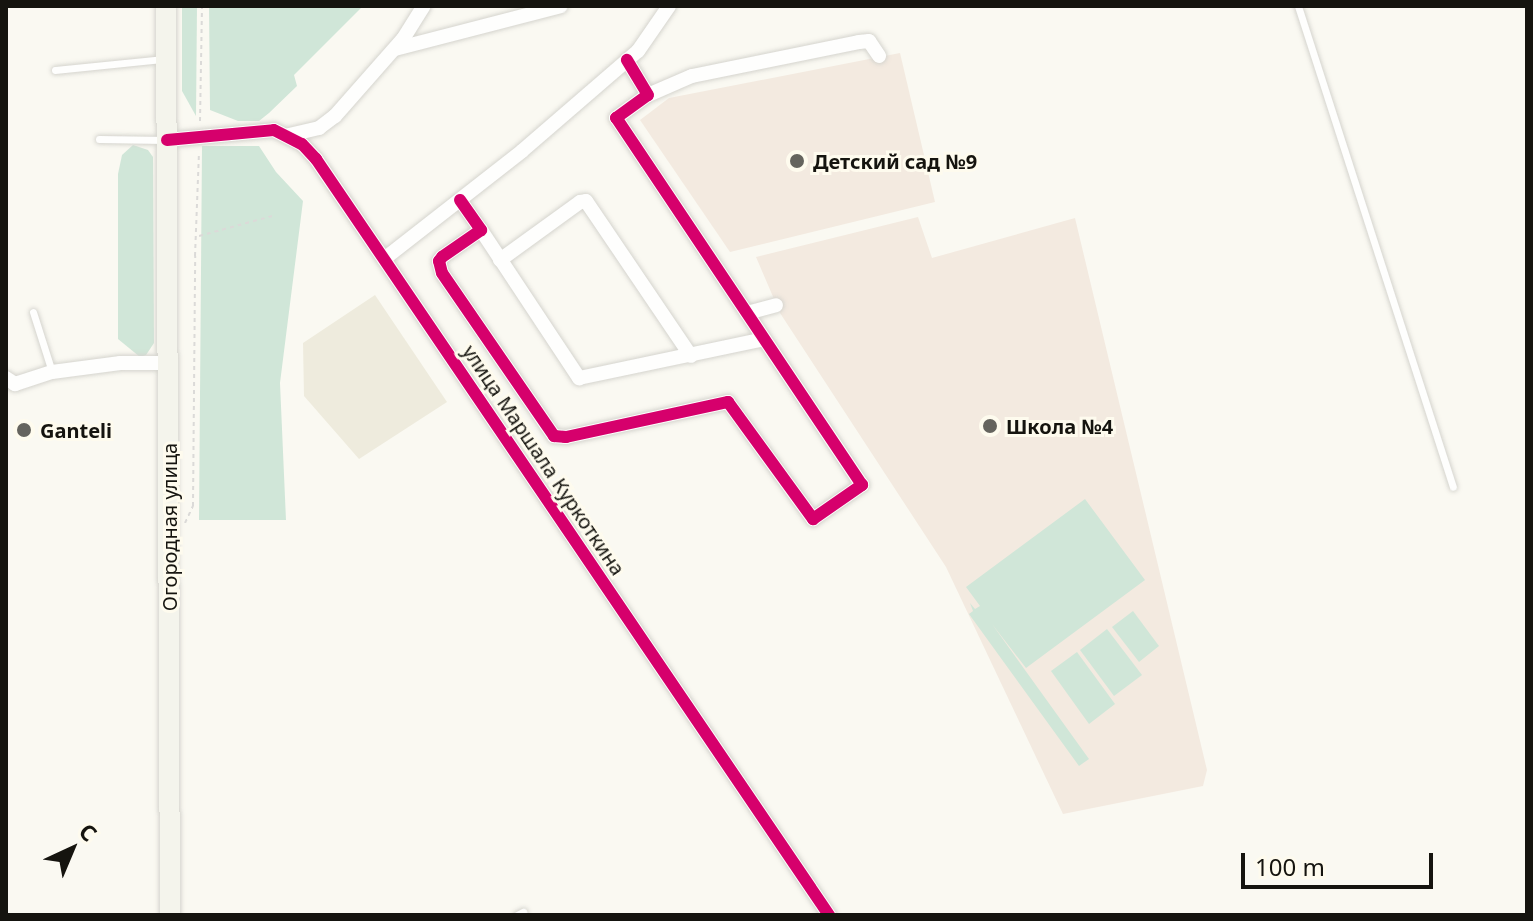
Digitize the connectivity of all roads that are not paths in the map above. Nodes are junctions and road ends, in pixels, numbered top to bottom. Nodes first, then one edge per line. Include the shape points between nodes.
1 (166, 6) edge
2 (424, 6) edge
3 (561, 6) edge
4 (669, 6) edge
5 (1298, 6) edge
6 (508, 13) edge
7 (395, 50) junction
8 (879, 56) dead end
9 (167, 59) junction
10 (627, 60) junction
11 (55, 70) dead end
12 (648, 95) junction
13 (289, 135) junction
14 (99, 139) dead end
15 (167, 140) junction
16 (460, 200) junction
17 (481, 230) junction
18 (384, 259) junction
19 (500, 260) junction
20 (776, 305) dead end
21 (33, 312) dead end
22 (747, 313) junction
23 (764, 339) junction
24 (691, 356) junction
25 (169, 363) junction
26 (52, 372) junction
27 (9, 383) edge
28 (1453, 487) dead end
29 (170, 915) edge
30 (829, 915) edge

1 - 9 main road, Огородная улица
2 - 7 street
3 - 6 street
4 - 10 street
5 - 28 lane
6 - 7 street
7 - 13 street via 335,116 319,128
8 - 12 street via 869,41 859,42 692,76
9 - 11 lane
9 - 15 main road, Огородная улица
10 - 12 street
10 - 16 street
12 - 22 street via 616,118
13 - 15 street via 274,130
13 - 18 street, улица Маршала Куркоткина via 316,159
14 - 15 lane
15 - 25 main road, Огородная улица
16 - 17 street
16 - 18 street
17 - 19 street
17 - 23 street via 442,257 442,273 554,436 728,402 813,519 862,485
18 - 30 street, улица Маршала Куркоткина
19 - 24 street via 579,378
19 - 24 street via 586,201
20 - 22 street
21 - 26 lane
22 - 23 street
23 - 24 street
25 - 26 street
25 - 29 main road, Огородная улица
26 - 27 street

